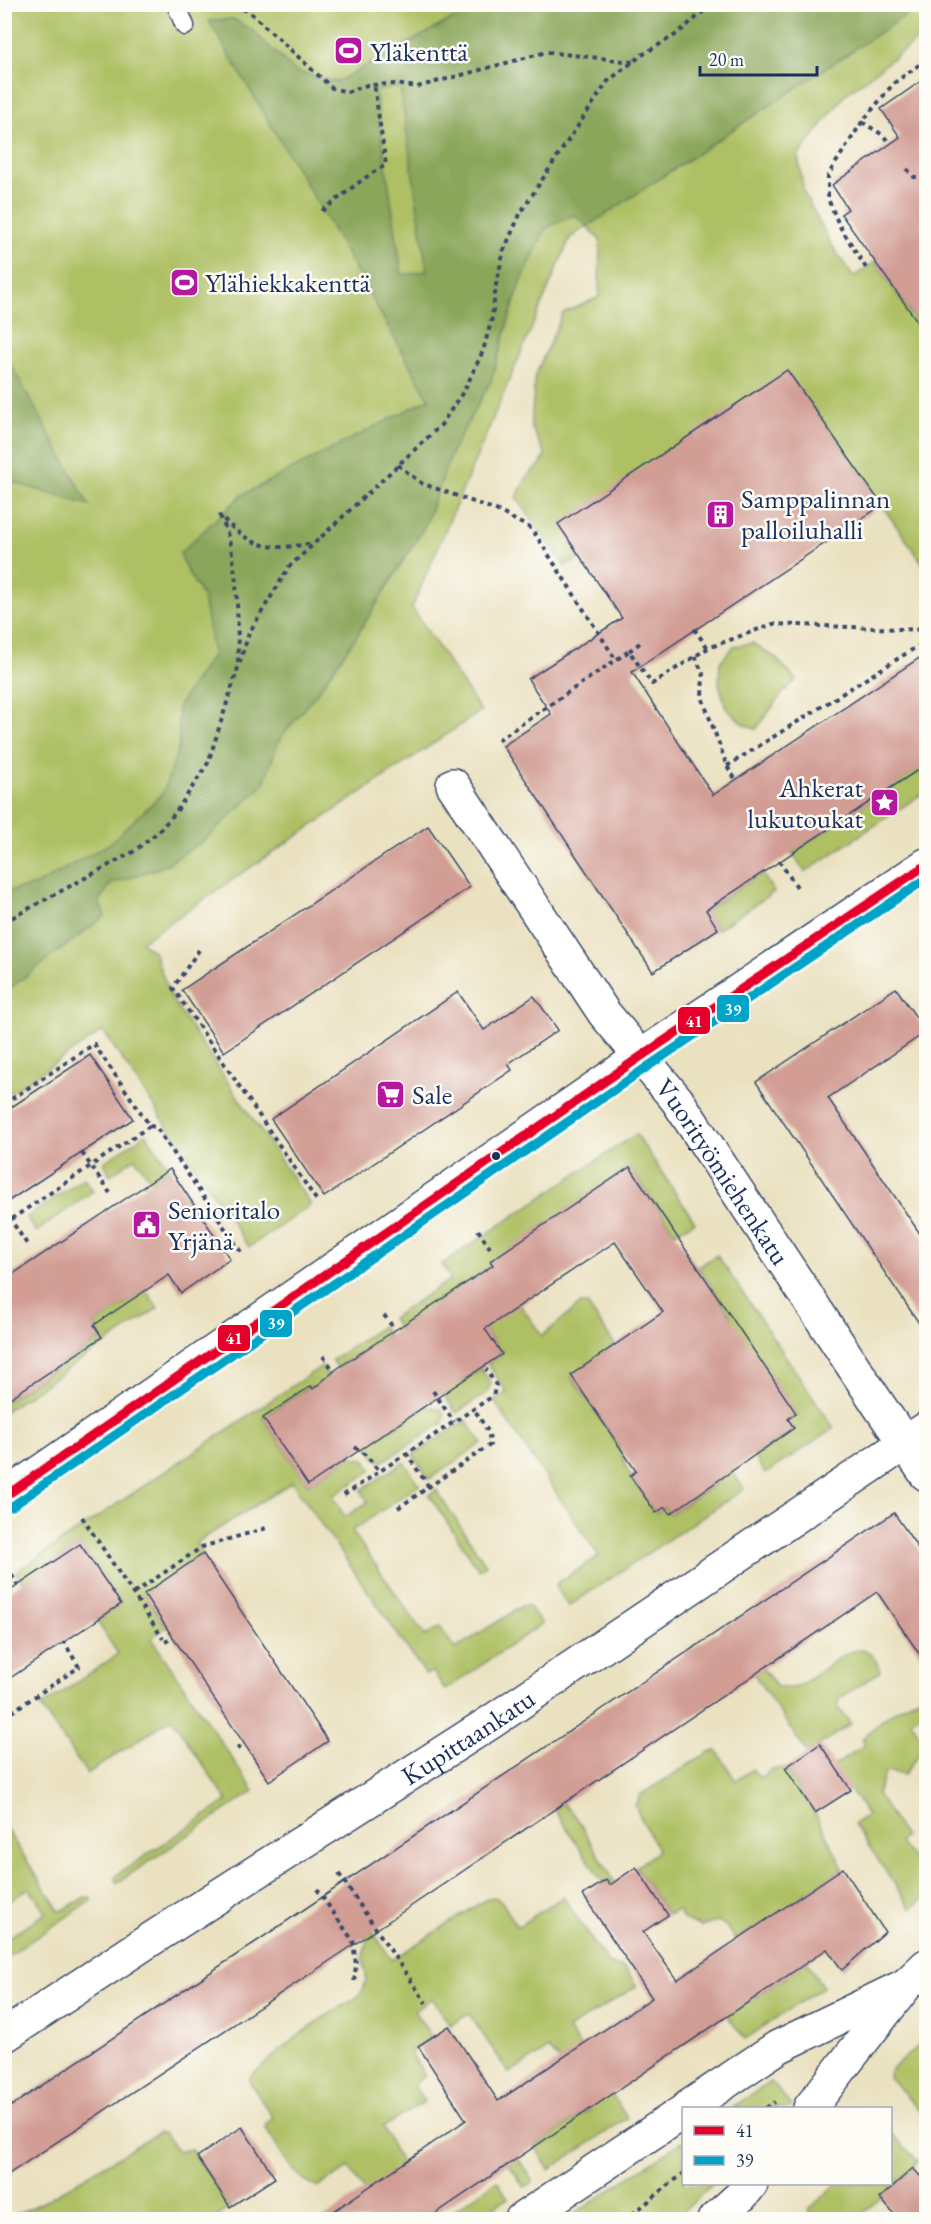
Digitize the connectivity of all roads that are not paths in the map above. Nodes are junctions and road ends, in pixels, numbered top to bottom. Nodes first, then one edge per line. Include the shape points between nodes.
1 (176, 4) edge
2 (185, 26) dead end
3 (453, 785) dead end
4 (927, 865) edge
5 (640, 1057) junction
6 (916, 1436) edge
7 (927, 1474) edge
8 (4, 1497) edge
9 (916, 1976) edge
10 (4, 2036) edge
11 (690, 2107) edge
12 (812, 2107) edge
13 (682, 2112) edge
14 (750, 2185) edge
15 (521, 2220) edge
16 (714, 2220) edge

1 - 2 lane
3 - 5 street, Vuorityömiehenkatu via 604,1013
4 - 5 street
5 - 6 street, Vuorityömiehenkatu via 677,1100
5 - 8 street
6 - 7 street, Vuorityömiehenkatu
6 - 10 street, Kupittaankatu via 491,1722
9 - 11 street via 778,2047
9 - 12 street
13 - 15 street
14 - 16 street

